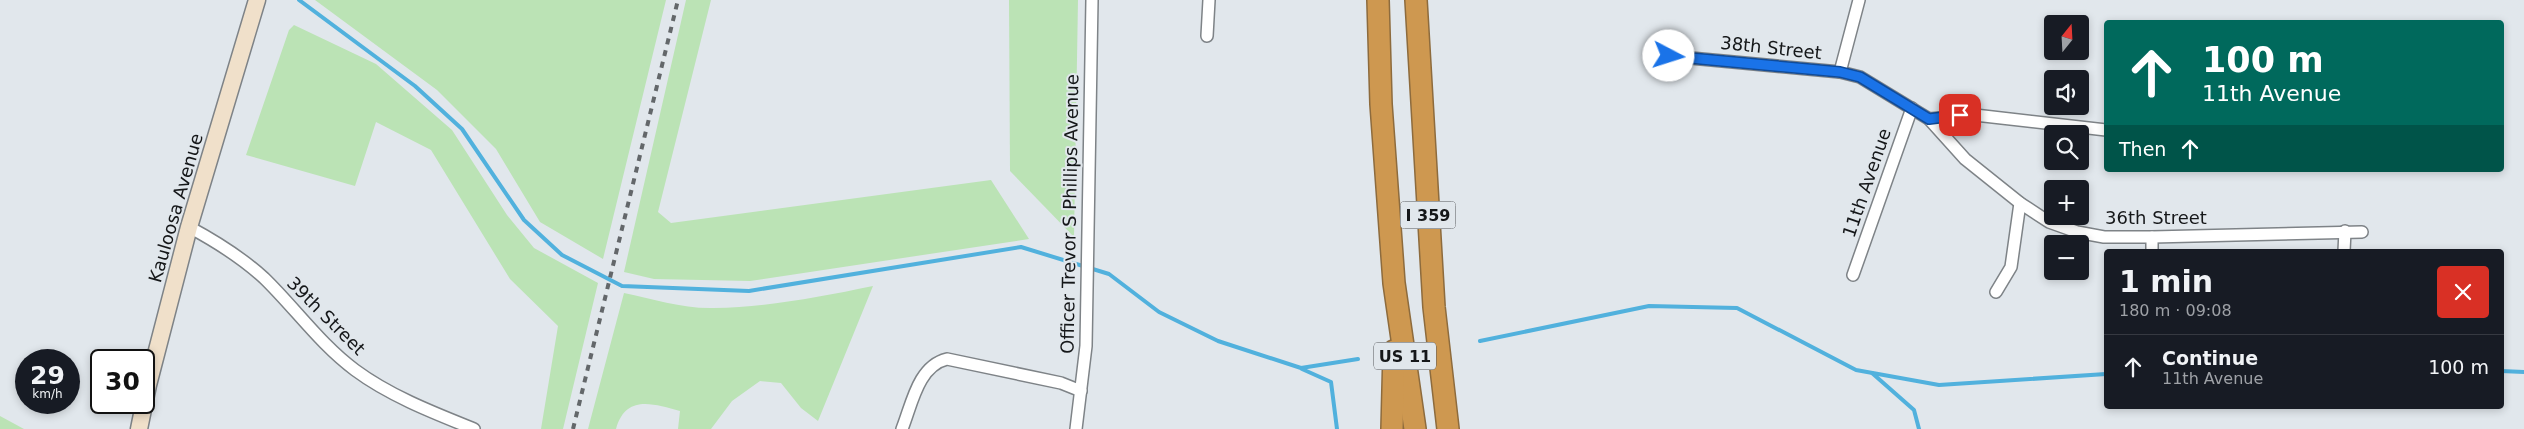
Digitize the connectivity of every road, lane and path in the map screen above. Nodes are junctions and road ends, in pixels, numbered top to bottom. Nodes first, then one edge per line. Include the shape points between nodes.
1 (1092, 0) edge
2 (1209, 0) edge
3 (1378, 0) edge
4 (1416, 0) edge
5 (1859, 0) edge
6 (256, 2) edge
7 (1207, 36) dead end
8 (1669, 56) dead end
9 (1840, 72) junction
10 (1912, 108) junction
11 (1929, 119) junction
12 (2104, 130) edge
13 (2020, 203) junction
14 (190, 227) junction
15 (2344, 231) junction
16 (2362, 232) dead end
17 (2152, 238) junction
18 (2152, 249) edge
19 (2344, 249) edge
20 (1853, 275) dead end
21 (1394, 283) junction
22 (1996, 292) dead end
23 (1081, 391) junction
24 (138, 429) edge
25 (474, 429) edge
26 (902, 429) edge
27 (1076, 429) edge
28 (1392, 429) edge
29 (1415, 429) edge
30 (1448, 429) edge

1 - 23 street, Officer Trevor S Phillips Avenue via 1086,346
2 - 7 street
3 - 21 highway, I 359
4 - 30 highway, I 359 via 1434,307
5 - 9 street
6 - 14 street, Kauloosa Avenue
8 - 9 street, 38th Street
9 - 10 street via 1860,77
10 - 11 street, 36th Street
10 - 20 street, 11th Avenue
11 - 12 street via 1974,115
11 - 13 street, 36th Street via 1965,159
13 - 17 street, 36th Street via 2049,222 2077,232 2104,237
13 - 22 street via 2011,267
14 - 24 street, Kauloosa Avenue
14 - 25 street, 39th Street via 228,248 264,278 323,342 355,370 392,393
15 - 16 street, 36th Street
15 - 17 street, 36th Street
15 - 19 street
17 - 18 street
21 - 28 highway
21 - 29 highway, US 11
23 - 26 street via 1061,383 947,359 938,361 925,373
23 - 27 street, Officer Trevor S Phillips Avenue

